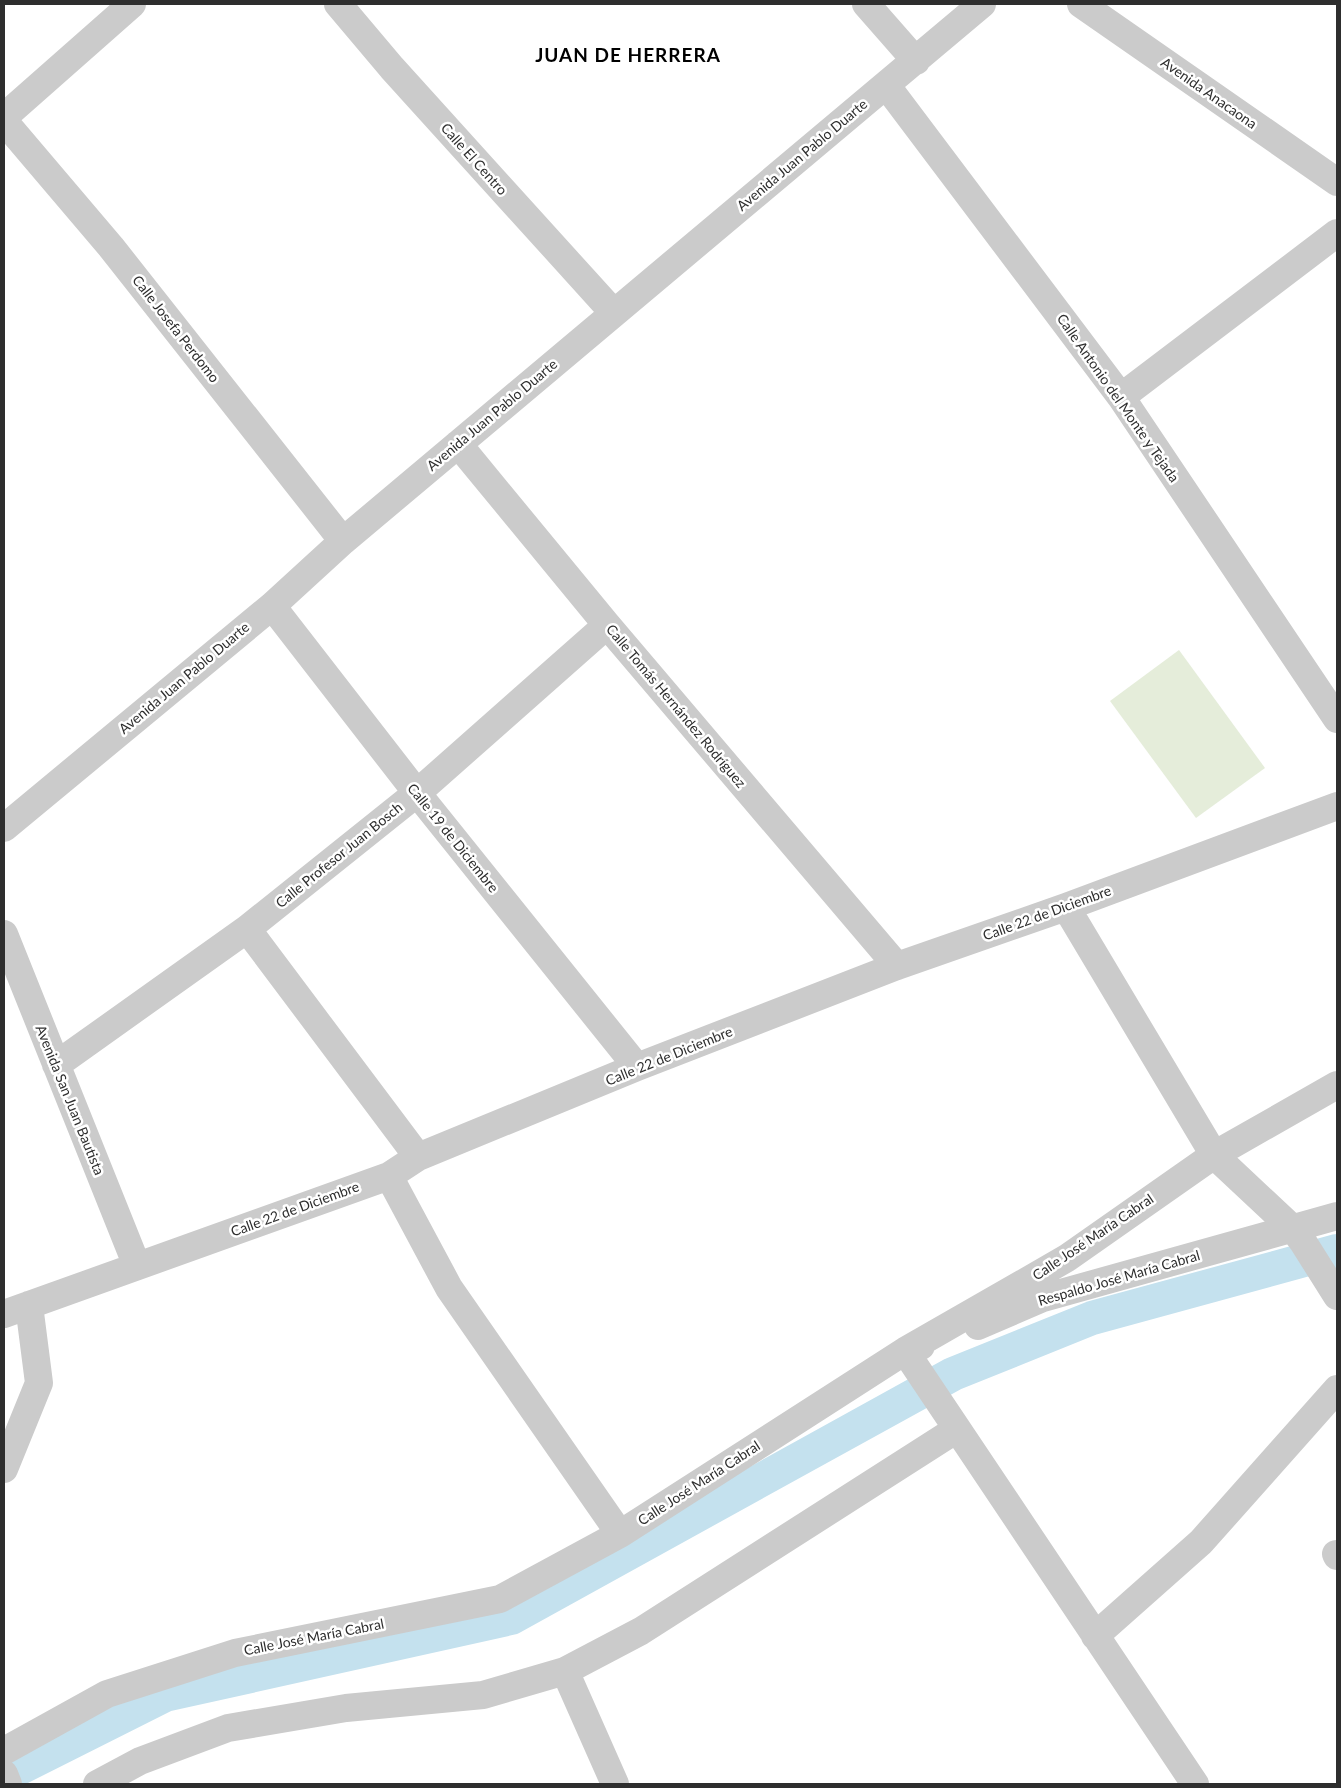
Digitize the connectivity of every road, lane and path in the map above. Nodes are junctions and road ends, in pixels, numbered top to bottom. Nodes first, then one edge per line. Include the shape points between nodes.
1 (132, 4) edge
2 (338, 4) edge
3 (866, 4) edge
4 (982, 4) edge
5 (1080, 4) edge
6 (916, 61) junction
7 (886, 85) junction
8 (4, 119) edge
9 (1337, 182) edge
10 (1337, 233) edge
11 (613, 312) junction
12 (1121, 397) junction
13 (458, 444) junction
14 (343, 541) junction
15 (272, 606) junction
16 (607, 625) junction
17 (1337, 719) edge
18 (417, 793) junction
19 (1337, 806) edge
20 (4, 828) edge
21 (1066, 907) junction
22 (247, 929) junction
23 (4, 934) edge
24 (898, 966) junction
25 (56, 1065) junction
26 (637, 1067) junction
27 (1337, 1085) edge
28 (1214, 1155) junction
29 (418, 1157) junction
30 (389, 1176) junction
31 (1337, 1216) edge
32 (1298, 1235) junction
33 (137, 1266) junction
34 (1336, 1295) edge
35 (16, 1309) edge
36 (904, 1351) junction
37 (1337, 1389) edge
38 (957, 1429) junction
39 (4, 1469) edge
40 (620, 1534) junction
41 (1095, 1636) junction
42 (565, 1671) junction
43 (4, 1751) edge
44 (4, 1774) edge
45 (8, 1784) edge
46 (97, 1784) edge
47 (614, 1784) edge
48 (1195, 1784) edge

1 - 8 street
2 - 11 street, Calle El Centro
3 - 6 street
4 - 6 street, Avenida Juan Pablo Duarte
5 - 9 street, Avenida Anacaona
6 - 7 street, Avenida Juan Pablo Duarte
7 - 11 street, Avenida Juan Pablo Duarte
7 - 12 street, Calle Antonio del Monte y Tejada
8 - 14 street, Calle Josefa Perdomo via 111,247
10 - 12 street
11 - 13 street, Avenida Juan Pablo Duarte
12 - 17 street, Calle Antonio del Monte y Tejada
13 - 14 street, Avenida Juan Pablo Duarte
13 - 16 street, Calle Tomás Hernández Rodríguez
14 - 15 street, Avenida Juan Pablo Duarte
15 - 18 street, Calle 19 de Diciembre
15 - 20 street, Avenida Juan Pablo Duarte
16 - 18 street, Calle Profesor Juan Bosch
16 - 24 street, Calle Tomás Hernández Rodríguez
18 - 22 street, Calle Profesor Juan Bosch
18 - 26 street, Calle 19 de Diciembre
19 - 21 street, Calle 22 de Diciembre
21 - 24 street, Calle 22 de Diciembre
21 - 28 street
22 - 25 street, Calle Profesor Juan Bosch
22 - 29 street
23 - 25 street, Avenida San Juan Bautista
24 - 26 street, Calle 22 de Diciembre
25 - 33 street, Avenida San Juan Bautista
26 - 29 street, Calle 22 de Diciembre
27 - 28 street, Calle José María Cabral
28 - 32 street
28 - 36 street, Calle José María Cabral via 1067,1258
29 - 30 street, Calle 22 de Diciembre
30 - 33 street, Calle 22 de Diciembre
30 - 40 street via 449,1288
31 - 32 street, Respaldo José María Cabral
32 - 34 street
32 - 36 street, Respaldo José María Cabral via 1043,1298 973,1328
33 - 35 street, Calle 22 de Diciembre
35 - 39 street via 39,1383
36 - 38 street
36 - 40 street, Calle José María Cabral
37 - 41 street via 1201,1542
38 - 41 street
38 - 42 street via 641,1631
40 - 43 street, Calle José María Cabral via 500,1599 235,1653 107,1694
41 - 48 street
42 - 46 street via 483,1695 346,1708 228,1728 140,1761
42 - 47 street
44 - 45 street

